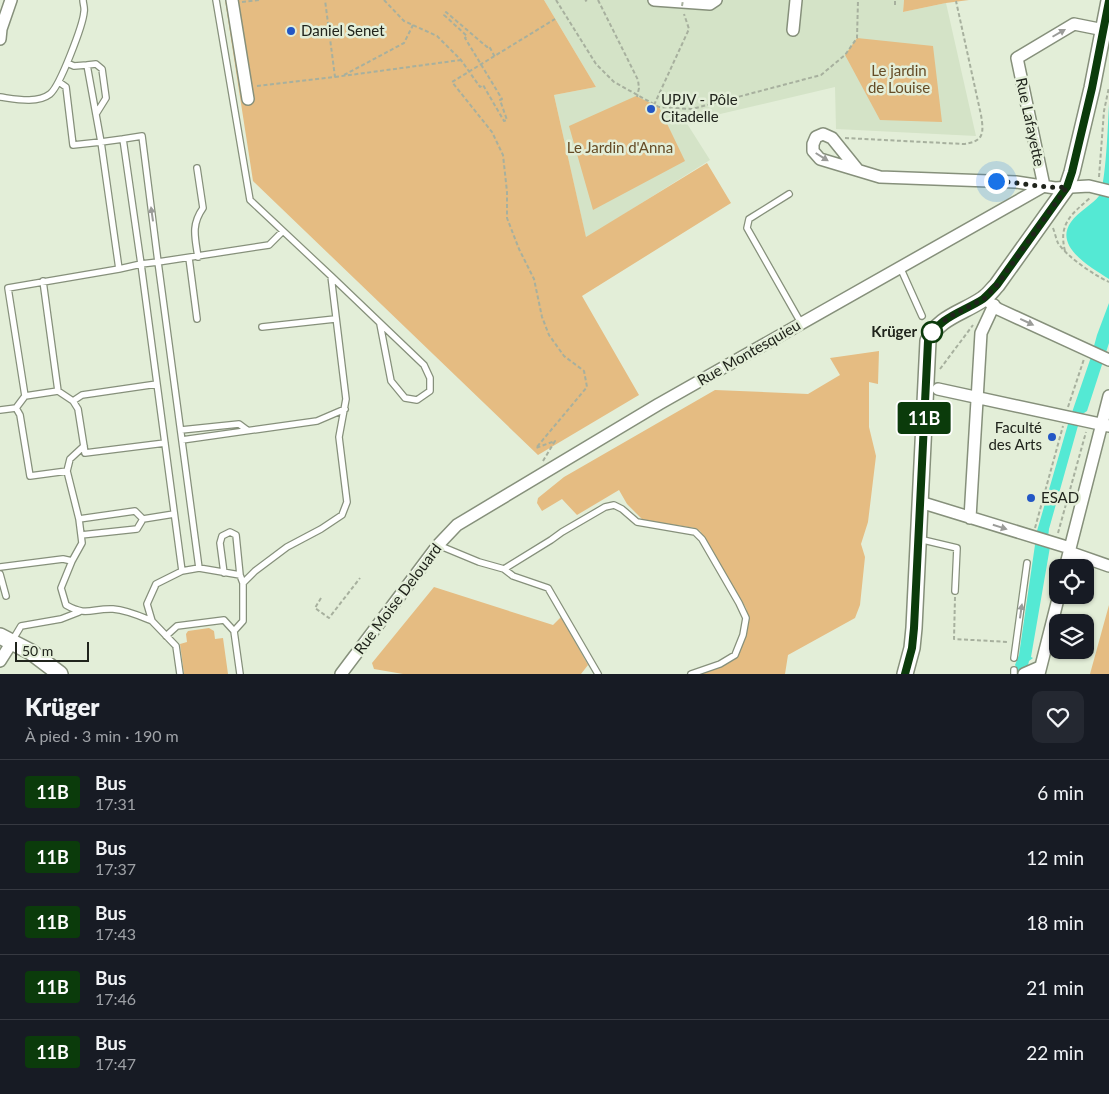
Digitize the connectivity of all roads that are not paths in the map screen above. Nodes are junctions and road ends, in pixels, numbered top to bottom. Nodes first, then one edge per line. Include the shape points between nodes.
1 (11, 0) edge
2 (83, 0) edge
3 (216, 0) edge
4 (654, 0) edge
5 (716, 0) edge
6 (796, 0) edge
7 (236, 1) edge
8 (1109, 1) edge
9 (793, 30) dead end
10 (1104, 30) junction
11 (0, 39) edge
12 (67, 63) junction
13 (88, 65) junction
14 (59, 82) junction
15 (0, 97) edge
16 (248, 99) dead end
17 (96, 114) junction
18 (123, 139) junction
19 (101, 142) junction
20 (197, 168) dead end
21 (856, 169) junction
22 (1044, 186) junction
23 (1067, 187) junction
24 (1109, 190) edge
25 (789, 194) dead end
26 (282, 232) junction
27 (198, 256) junction
28 (189, 258) junction
29 (158, 262) junction
30 (141, 264) junction
31 (900, 267) junction
32 (119, 269) junction
33 (331, 276) junction
34 (43, 281) junction
35 (989, 302) junction
36 (922, 316) dead end
37 (197, 319) dead end
38 (335, 319) junction
39 (801, 323) junction
40 (380, 324) junction
41 (262, 327) dead end
42 (1108, 360) edge
43 (157, 384) junction
44 (938, 389) dead end
45 (58, 391) junction
46 (25, 396) junction
47 (1109, 396) edge
48 (977, 397) junction
49 (73, 401) junction
50 (16, 408) junction
51 (345, 409) junction
52 (0, 410) edge
53 (1105, 425) edge
54 (181, 430) junction
55 (247, 430) junction
56 (182, 440) junction
57 (165, 443) junction
58 (84, 446) junction
59 (67, 471) junction
60 (920, 502) junction
61 (174, 514) junction
62 (79, 518) junction
63 (143, 518) junction
64 (970, 518) junction
65 (456, 526) joint
66 (82, 535) junction
67 (919, 539) junction
68 (438, 545) junction
69 (1069, 550) junction
70 (1067, 559) edge
71 (72, 561) junction
72 (1027, 564) dead end
73 (1109, 566) edge
74 (0, 568) edge
75 (199, 568) junction
76 (504, 568) junction
77 (182, 570) junction
78 (224, 572) junction
79 (0, 574) edge
80 (240, 575) junction
81 (243, 583) junction
82 (955, 591) road end
83 (6, 596) dead end
84 (1055, 604) edge
85 (79, 612) junction
86 (152, 621) junction
87 (234, 631) junction
88 (166, 636) junction
89 (6, 639) edge
90 (1014, 658) dead end
91 (0, 660) edge
92 (1027, 672) edge
93 (60, 674) edge
94 (180, 674) edge
95 (240, 674) edge
96 (341, 674) edge
97 (598, 674) edge
98 (691, 674) edge
99 (905, 674) edge

1 - 11 street
2 - 12 lane via 84,11
3 - 26 lane via 250,200
4 - 5 street via 710,4
6 - 9 street
7 - 16 street
8 - 10 street
22 -> 10 street, Rue Lafayette via 1017,58 1074,24
10 - 23 street
12 - 13 lane
12 - 14 lane
13 - 17 lane
13 - 17 lane via 96,64 102,68 106,98
14 - 15 lane via 50,94 38,99
14 - 19 lane via 66,87 73,145
17 - 19 lane
18 - 19 lane
29 -> 18 lane via 142,136
18 - 30 lane
19 - 32 lane
20 - 27 lane via 203,208 194,228
21 -> 21 street via 832,138 823,134 816,137 812,144 820,159
21 - 22 street via 880,177
22 - 23 street
22 - 31 street, Rue Montesquieu
23 - 24 street
23 - 35 street via 997,285
25 - 39 lane via 749,219 747,228
26 - 27 lane via 269,245
26 - 33 lane
27 - 28 lane
28 - 29 lane
28 - 37 lane
29 - 30 lane
29 - 54 lane
30 - 32 lane
30 - 43 lane
31 - 36 lane
31 - 39 street, Rue Montesquieu
32 - 34 lane
33 - 38 lane
33 - 40 lane
34 - 45 lane
34 - 46 lane via 8,288
35 -> 42 street
35 - 48 street via 981,333
35 - 60 street via 939,324 928,341
38 - 41 lane
38 - 51 lane
39 - 65 street, Rue Montesquieu via 651,408
40 - 40 lane via 390,380 405,398 417,400 430,391 430,378 424,365
43 - 49 lane via 82,396
43 - 57 lane
44 - 48 street
45 - 46 lane
45 - 49 lane
46 - 50 lane
47 - 53 street
48 - 53 street
48 - 64 street
49 - 58 lane via 78,409
50 - 52 lane
50 - 59 lane via 20,415 30,476
51 - 55 lane via 317,421
51 - 81 lane via 339,437 347,502 342,515 287,547
53 - 69 street
54 - 55 lane via 239,424
54 - 56 lane
55 - 56 lane
56 - 75 lane
57 - 58 lane via 85,453
57 - 61 lane
58 - 59 lane via 70,459
59 - 62 lane
60 - 64 street
60 - 67 street
61 - 63 lane
61 - 77 lane
62 - 63 lane via 135,511
62 - 66 lane
63 - 66 lane via 137,529
64 -> 69 street via 1033,539 1053,542
65 - 68 street, Rue Moise Delouard
66 - 71 lane via 82,542
67 - 82 lane via 957,548
67 - 99 street via 912,648
68 - 76 lane via 479,562
68 - 96 street, Rue Moise Delouard
69 - 70 street
69 - 73 street
71 - 74 lane via 64,558
71 - 85 lane via 61,588 66,605
90 -> 72 lane
75 - 77 lane
75 - 78 lane
76 - 97 lane via 513,576 548,588
76 - 98 lane via 605,507 614,505 637,522 695,532 746,618 735,654 720,664
77 - 86 lane via 156,584 147,604
78 - 80 lane
78 - 80 lane via 220,543 222,536 230,532 236,535
79 - 83 lane
80 - 81 lane
81 - 87 lane via 244,621
84 - 92 street
85 - 86 lane via 114,609
85 - 89 lane via 61,619 21,626
86 - 88 lane
87 - 88 lane via 224,620 177,626
87 - 95 lane
88 - 94 lane via 176,646
89 - 91 street
89 - 93 street via 31,652

